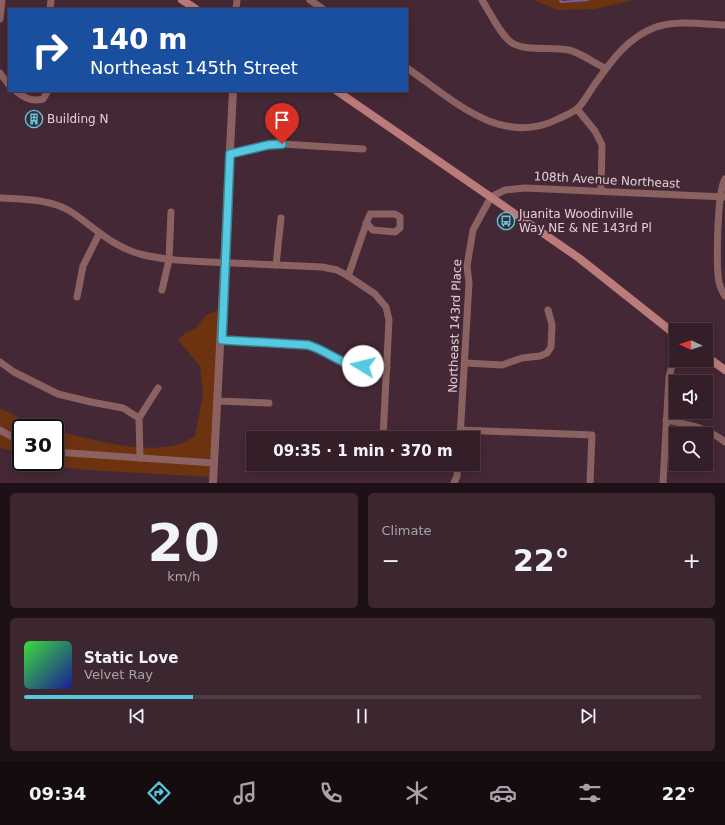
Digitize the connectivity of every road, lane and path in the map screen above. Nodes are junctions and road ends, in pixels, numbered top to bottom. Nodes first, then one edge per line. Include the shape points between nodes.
1 (2, 0) edge
2 (182, 0) edge
3 (310, 0) edge
4 (482, 0) edge
5 (194, 8) edge
6 (322, 8) edge
7 (0, 19) edge
8 (725, 25) edge
9 (605, 68) junction
10 (408, 69) edge
11 (0, 73) edge
12 (8, 84) edge
13 (18, 92) edge
14 (47, 92) edge
15 (233, 92) edge
16 (338, 92) edge
17 (283, 109) dead end
18 (577, 109) junction
19 (282, 144) junction
20 (363, 149) dead end
21 (230, 154) junction
22 (725, 179) edge
23 (601, 190) junction
24 (490, 196) junction
25 (723, 197) edge
26 (0, 198) edge
27 (171, 212) dead end
28 (281, 218) dead end
29 (366, 223) junction
30 (99, 234) junction
31 (169, 260) junction
32 (225, 263) junction
33 (276, 265) junction
34 (348, 276) junction
35 (162, 290) dead end
36 (725, 296) edge
37 (77, 297) dead end
38 (548, 310) dead end
39 (669, 329) edge
40 (222, 340) junction
41 (713, 361) edge
42 (0, 362) edge
43 (466, 363) junction
44 (671, 367) edge
45 (387, 368) junction
46 (725, 370) edge
47 (158, 388) dead end
48 (218, 401) junction
49 (269, 404) dead end
50 (139, 418) junction
51 (666, 420) junction
52 (0, 430) edge
53 (460, 430) joint
54 (383, 431) edge
55 (12, 437) edge
56 (725, 442) edge
57 (64, 453) edge
58 (140, 458) junction
59 (214, 463) junction
60 (457, 471) edge
61 (213, 483) edge
62 (454, 483) edge
63 (590, 483) edge
64 (664, 483) edge

1 - 7 street
2 - 5 main road
3 - 6 street
4 - 9 street via 504,36 511,42 522,47 555,47 572,51
8 - 9 street via 676,23 657,27 629,42
9 - 18 street
10 - 18 street via 473,114 506,127 528,128 546,124
11 - 12 street
13 - 14 street via 30,100 43,99
15 - 21 street
16 - 24 main road
17 - 19 street
18 - 23 street via 596,131 602,145
19 - 20 street
19 - 21 street
21 - 32 street
22 - 25 street
23 - 24 street, 108th Avenue Northeast via 525,188 505,190
23 - 25 street, 108th Avenue Northeast
24 - 39 main road via 579,258
24 - 43 street, Northeast 143rd Place via 473,230 467,266 469,283
25 - 36 street via 718,269 719,283
26 - 30 street via 51,203 72,212
27 - 31 street
28 - 33 street
29 - 29 street via 373,230 395,232 400,228 400,217 395,214 370,214
29 - 34 street
30 - 31 street via 140,254
30 - 37 street via 83,266
31 - 32 street
31 - 35 street
32 - 33 street
32 - 40 street
33 - 34 street via 322,267 337,270
34 - 45 street via 375,294 386,307 389,320
38 - 43 street via 552,325 551,347 547,353 502,364
40 - 45 street via 308,345 320,349 342,363
40 - 48 street
41 - 46 main road
42 - 50 street via 58,394 123,408
43 - 53 street, Northeast 143rd Place
44 - 51 street via 668,377
45 - 54 street
47 - 50 street
48 - 49 street
48 - 59 street
50 - 58 street
51 - 56 street via 701,427
51 - 64 street
52 - 55 street
53 - 63 street via 592,435
57 - 58 street
58 - 59 street
59 - 61 street
60 - 62 street

